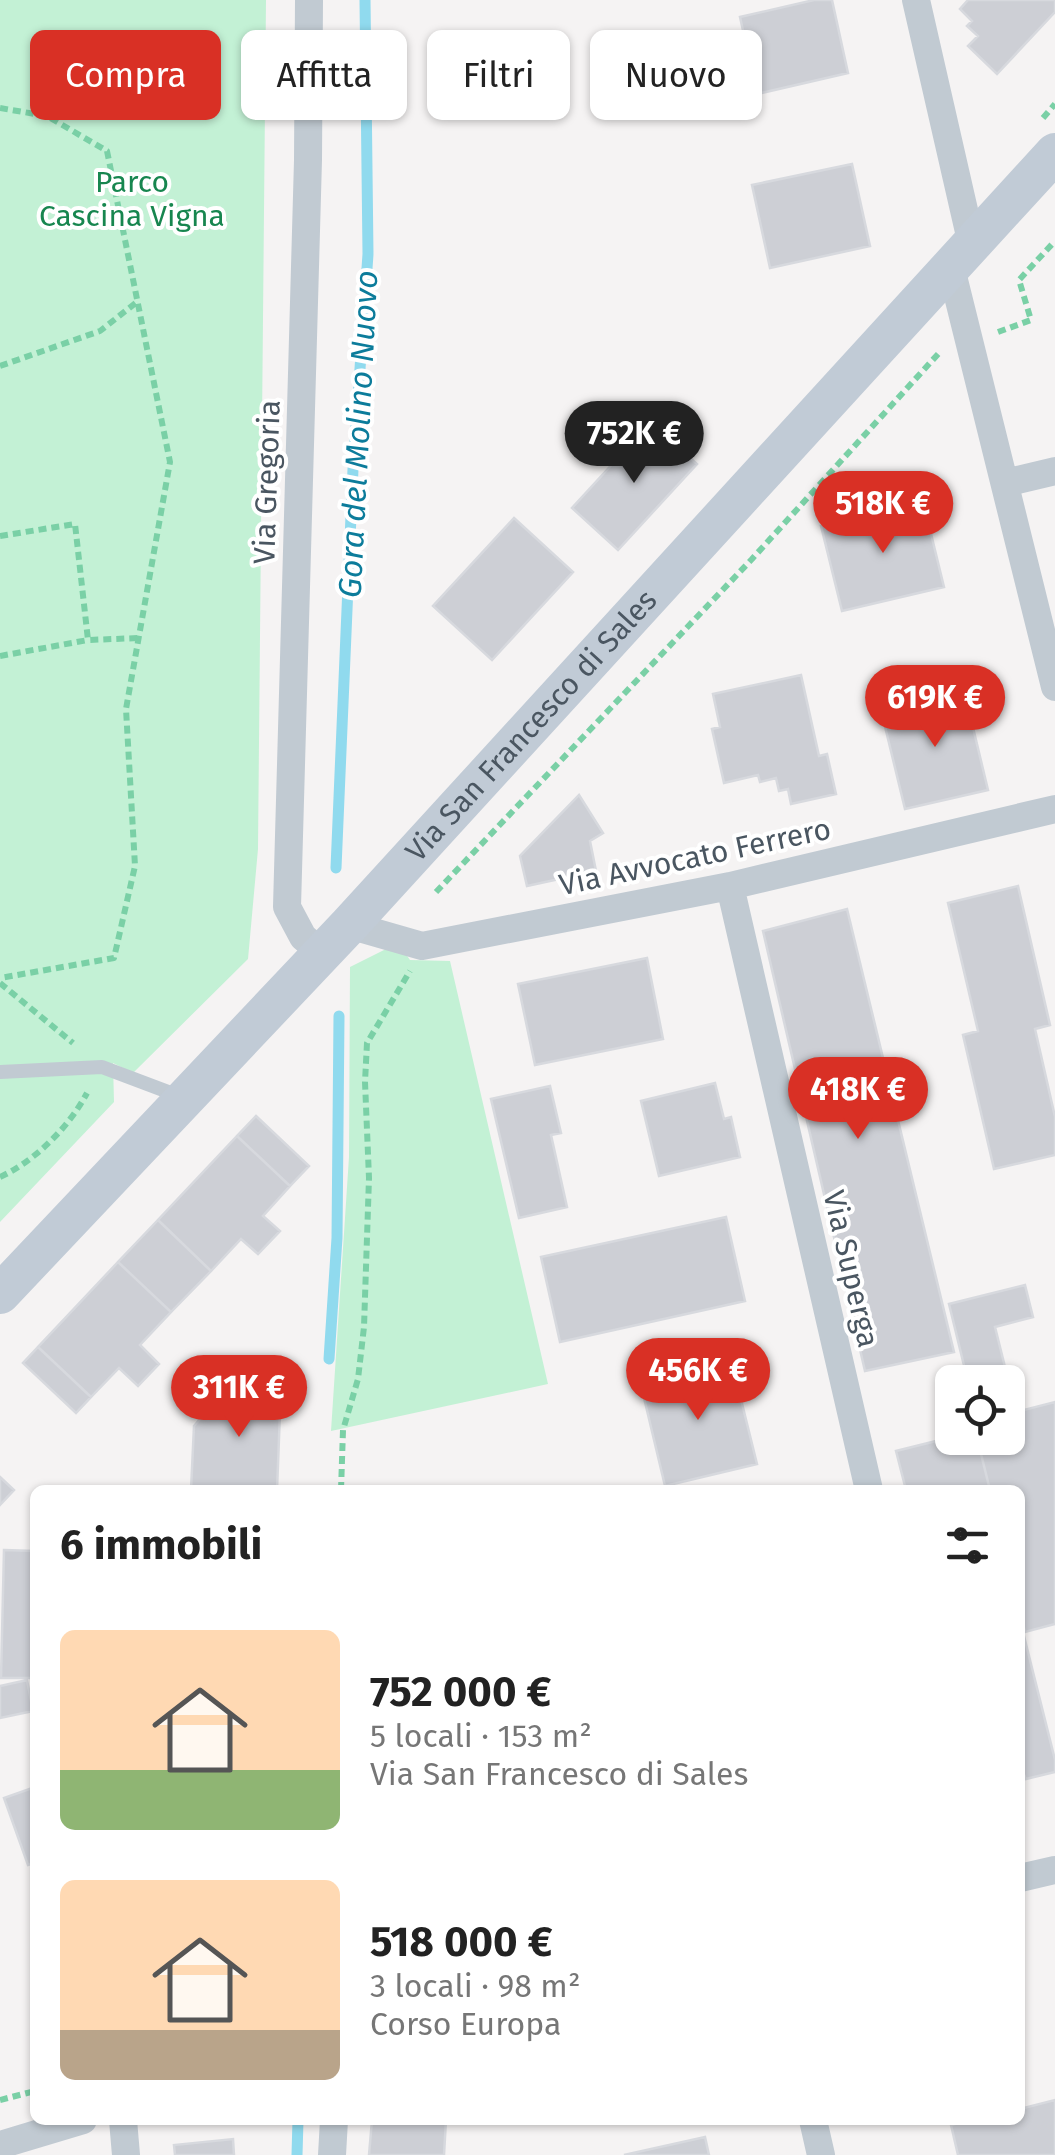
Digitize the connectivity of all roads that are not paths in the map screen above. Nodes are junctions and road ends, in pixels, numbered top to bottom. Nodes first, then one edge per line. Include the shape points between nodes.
1 (309, 0) edge
2 (916, 0) edge
3 (1055, 153) edge
4 (962, 256) junction
5 (1055, 472) edge
6 (1005, 483) junction
7 (1055, 687) edge
8 (1055, 809) edge
9 (730, 886) junction
10 (336, 939) junction
11 (0, 1072) edge
12 (184, 1098) junction
13 (0, 1294) edge
14 (868, 1485) edge
15 (1055, 1870) edge
16 (1025, 1877) edge
17 (66, 2125) edge
18 (123, 2125) edge
19 (334, 2125) edge
20 (813, 2125) edge
21 (0, 2144) edge
22 (126, 2155) edge
23 (332, 2155) edge
24 (821, 2155) edge

1 - 10 street, Via Gregoria via 287,907 303,937
2 - 4 street
3 - 4 main road, Via San Francesco di Sales
4 - 6 street
4 - 10 main road, Via San Francesco di Sales
5 - 6 street
6 - 7 street
8 - 9 street, Via Avvocato Ferrero
9 - 10 street, Via Avvocato Ferrero via 422,946
9 - 14 street, Via Superga
10 - 12 main road, Via San Francesco di Sales
11 - 12 lane via 102,1067
12 - 13 main road, Via San Francesco di Sales
15 - 16 street
17 - 21 street
18 - 22 street
19 - 23 street
20 - 24 street

